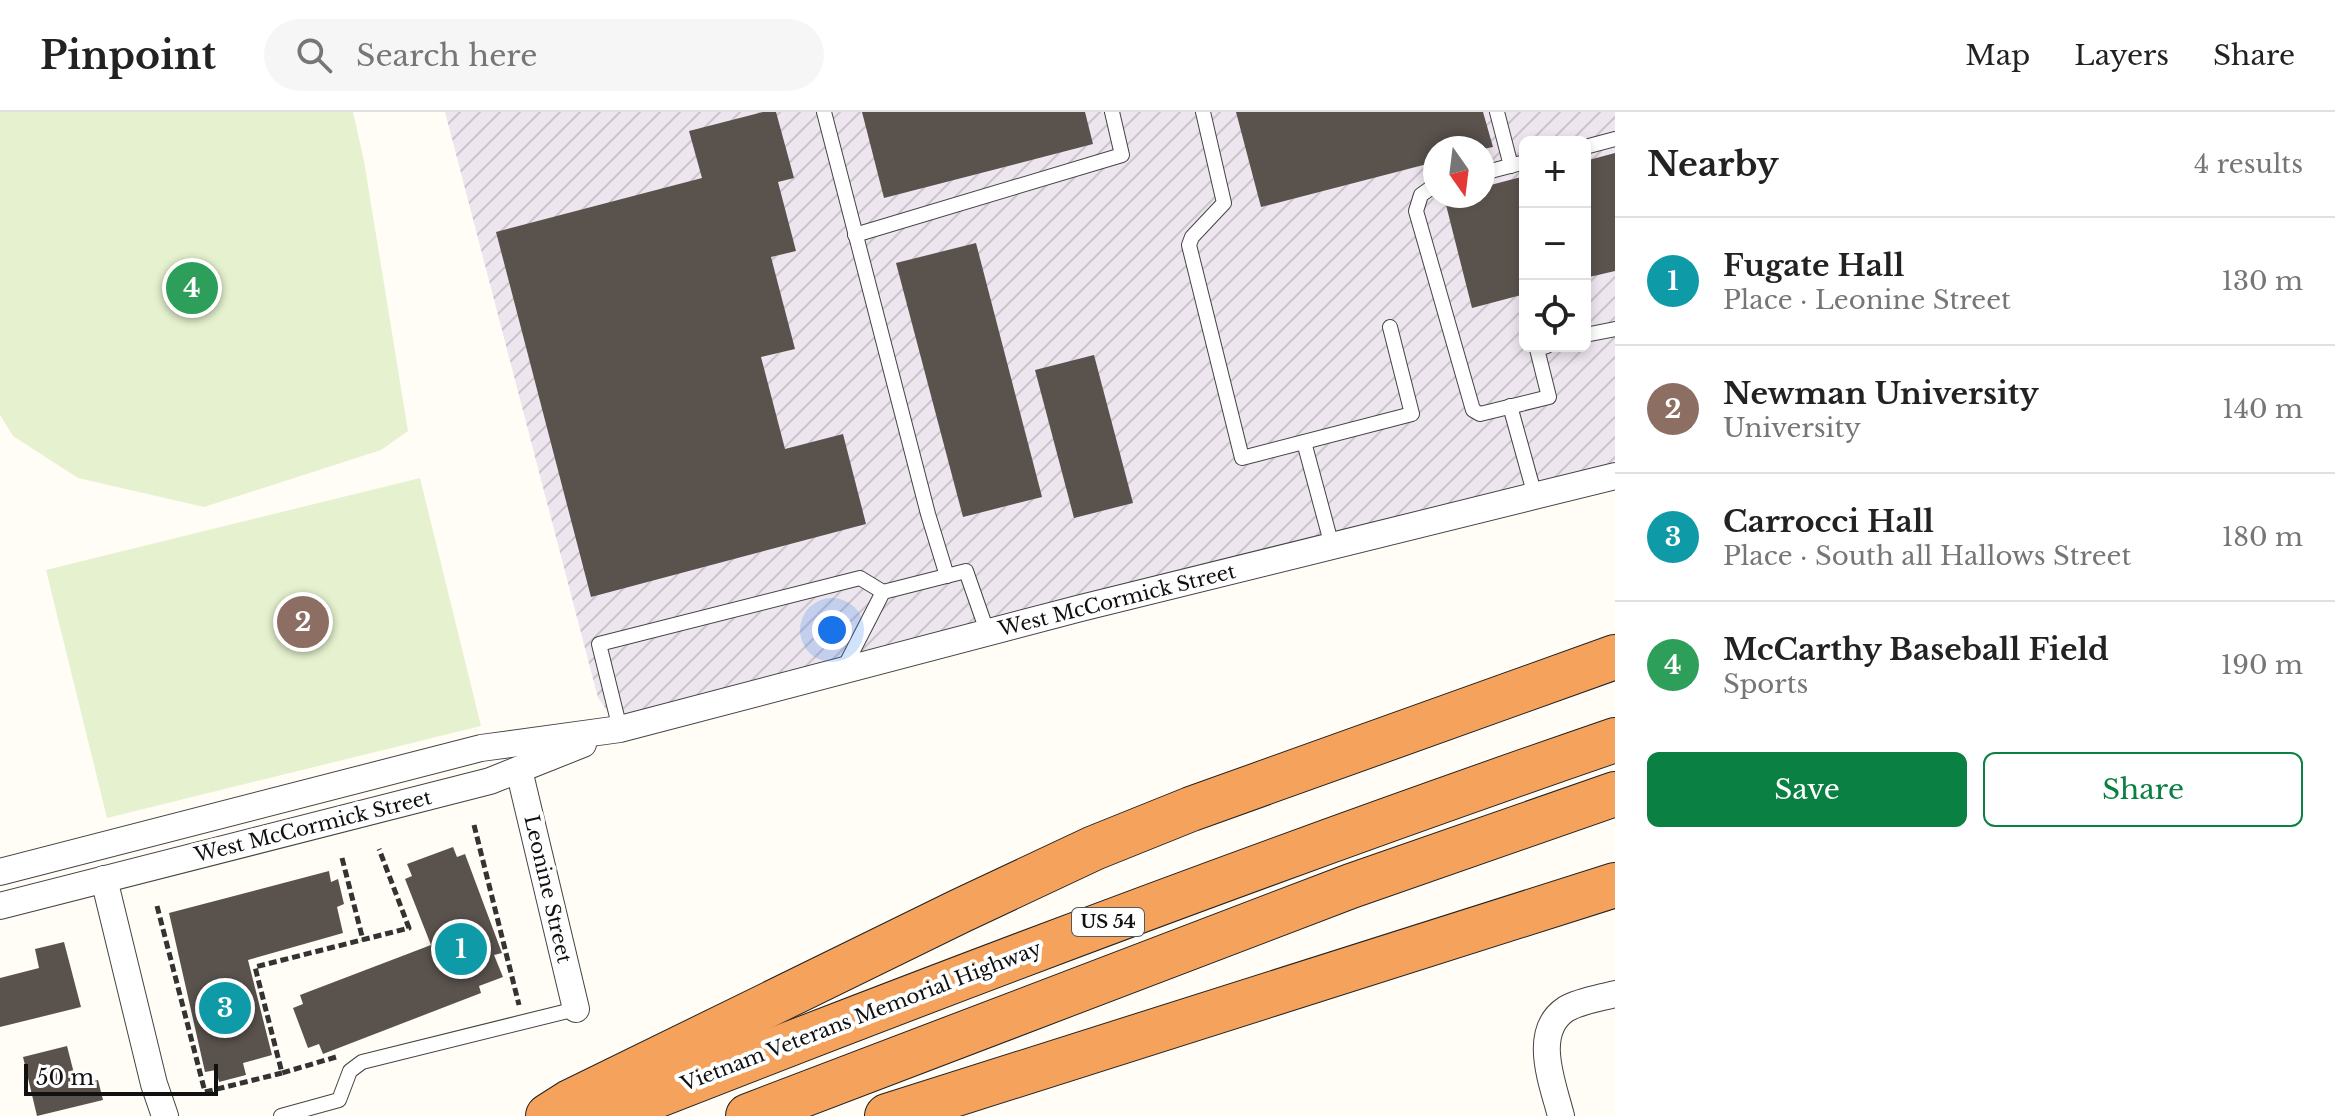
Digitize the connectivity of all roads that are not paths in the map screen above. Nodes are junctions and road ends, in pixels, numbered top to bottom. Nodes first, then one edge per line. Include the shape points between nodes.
1 (824, 112) edge
2 (1112, 112) edge
3 (1203, 112) edge
4 (1497, 112) edge
5 (1615, 139) edge
6 (1591, 145) edge
7 (1518, 164) edge
8 (1495, 170) edge
9 (1423, 194) edge
10 (855, 235) junction
11 (1390, 327) dead end
12 (1615, 329) edge
13 (1591, 334) edge
14 (1538, 352) edge
15 (1510, 406) junction
16 (1304, 442) junction
17 (1615, 476) edge
18 (1535, 496) junction
19 (1332, 546) junction
20 (947, 576) junction
21 (883, 592) junction
22 (988, 634) junction
23 (1615, 657) edge
24 (843, 671) junction
25 (620, 729) junction
26 (1615, 740) edge
27 (519, 770) junction
28 (1615, 794) edge
29 (0, 872) edge
30 (104, 879) junction
31 (1615, 885) edge
32 (0, 906) edge
33 (1615, 994) edge
34 (576, 1009) joint
35 (165, 1116) edge
36 (281, 1116) edge
37 (548, 1116) edge
38 (605, 1116) edge
39 (748, 1116) edge
40 (887, 1116) edge
41 (1561, 1116) edge

1 - 10 lane
2 - 10 lane via 1122,155
3 - 16 lane via 1224,203 1189,245 1242,458
4 - 7 lane
5 - 6 lane
7 - 8 lane
9 - 15 lane via 1416,211 1473,410 1480,414
10 - 20 lane
11 - 16 lane via 1412,414
12 - 13 lane
14 - 15 lane via 1549,397
15 - 18 lane
16 - 19 lane
17 - 18 street, West McCormick Street
18 - 19 street, West McCormick Street
19 - 22 street, West McCormick Street
20 - 21 lane
20 - 22 lane via 966,571
21 - 24 lane
21 - 25 lane via 860,578 599,644
22 - 24 street, West McCormick Street
23 - 37 highway via 1094,848
24 - 25 street, West McCormick Street
25 - 27 street, West McCormick Street
25 - 29 street, West McCormick Street via 481,748
26 - 38 highway, Vietnam Veterans Memorial Highway / US 54 via 1100,924
27 - 30 street, West McCormick Street
27 - 34 street, Leonine Street
28 - 39 highway, US 54 via 1351,886
30 - 32 street, West McCormick Street
30 - 35 street
31 - 40 highway
33 - 41 street via 1566,1009 1546,1040
34 - 36 lane via 362,1062 350,1071 339,1100

